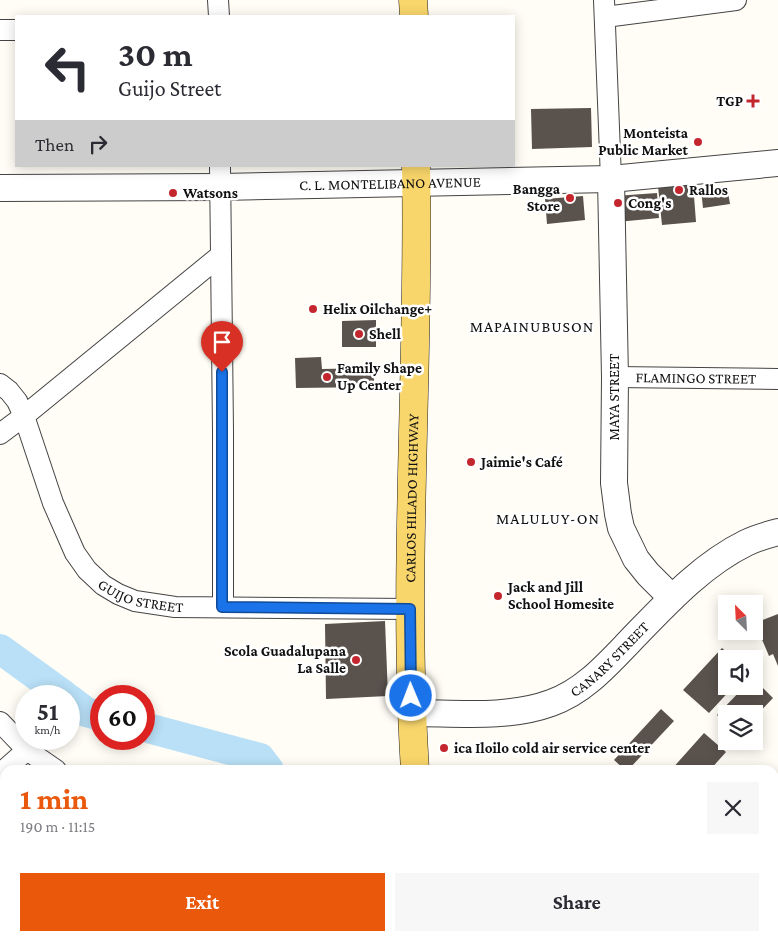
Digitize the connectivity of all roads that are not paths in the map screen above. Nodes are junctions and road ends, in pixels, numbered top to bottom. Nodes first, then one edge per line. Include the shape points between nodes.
1 (218, 0) edge
2 (414, 0) edge
3 (736, 0) edge
4 (604, 9) edge
5 (218, 15) edge
6 (414, 15) edge
7 (0, 30) edge
8 (15, 30) edge
9 (775, 165) edge
10 (416, 174) edge
11 (220, 176) edge
12 (612, 179) junction
13 (0, 188) edge
14 (220, 255) junction
15 (615, 377) junction
16 (778, 379) edge
17 (0, 384) edge
18 (24, 416) junction
19 (0, 434) edge
20 (778, 532) edge
21 (672, 598) junction
22 (222, 607) junction
23 (410, 609) junction
24 (411, 713) junction
25 (0, 722) edge
26 (15, 737) edge
27 (28, 750) joint
28 (10, 765) edge
29 (49, 765) edge
30 (415, 765) edge

1 - 5 street
2 - 6 main road
3 - 4 street
4 - 12 street
7 - 8 street
9 - 12 street, C. L. MONTELIBANO AVENUE
10 - 11 street, C. L. MONTELIBANO AVENUE
10 - 12 street, C. L. MONTELIBANO AVENUE
10 - 23 main road, CARLOS HILADO HIGHWAY
11 - 13 street, C. L. MONTELIBANO AVENUE
11 - 14 street
12 - 15 street, MAYA STREET
14 - 18 street
14 - 22 street
15 - 16 street, FLAMINGO STREET
15 - 21 street, MAYA STREET via 614,483 621,528 636,559
17 - 18 street, GUIJO STREET via 18,401
18 - 19 street
18 - 22 street, GUIJO STREET via 63,527 75,553 92,575 103,585 135,601 175,607
20 - 21 street, CANARY STREET via 747,542 729,553
21 - 24 street, CANARY STREET via 599,673 552,703 525,711 502,713
22 - 23 street, GUIJO STREET
23 - 24 main road, CARLOS HILADO HIGHWAY
24 - 30 main road, CARLOS HILADO HIGHWAY
25 - 26 street
27 - 28 street
27 - 29 street

